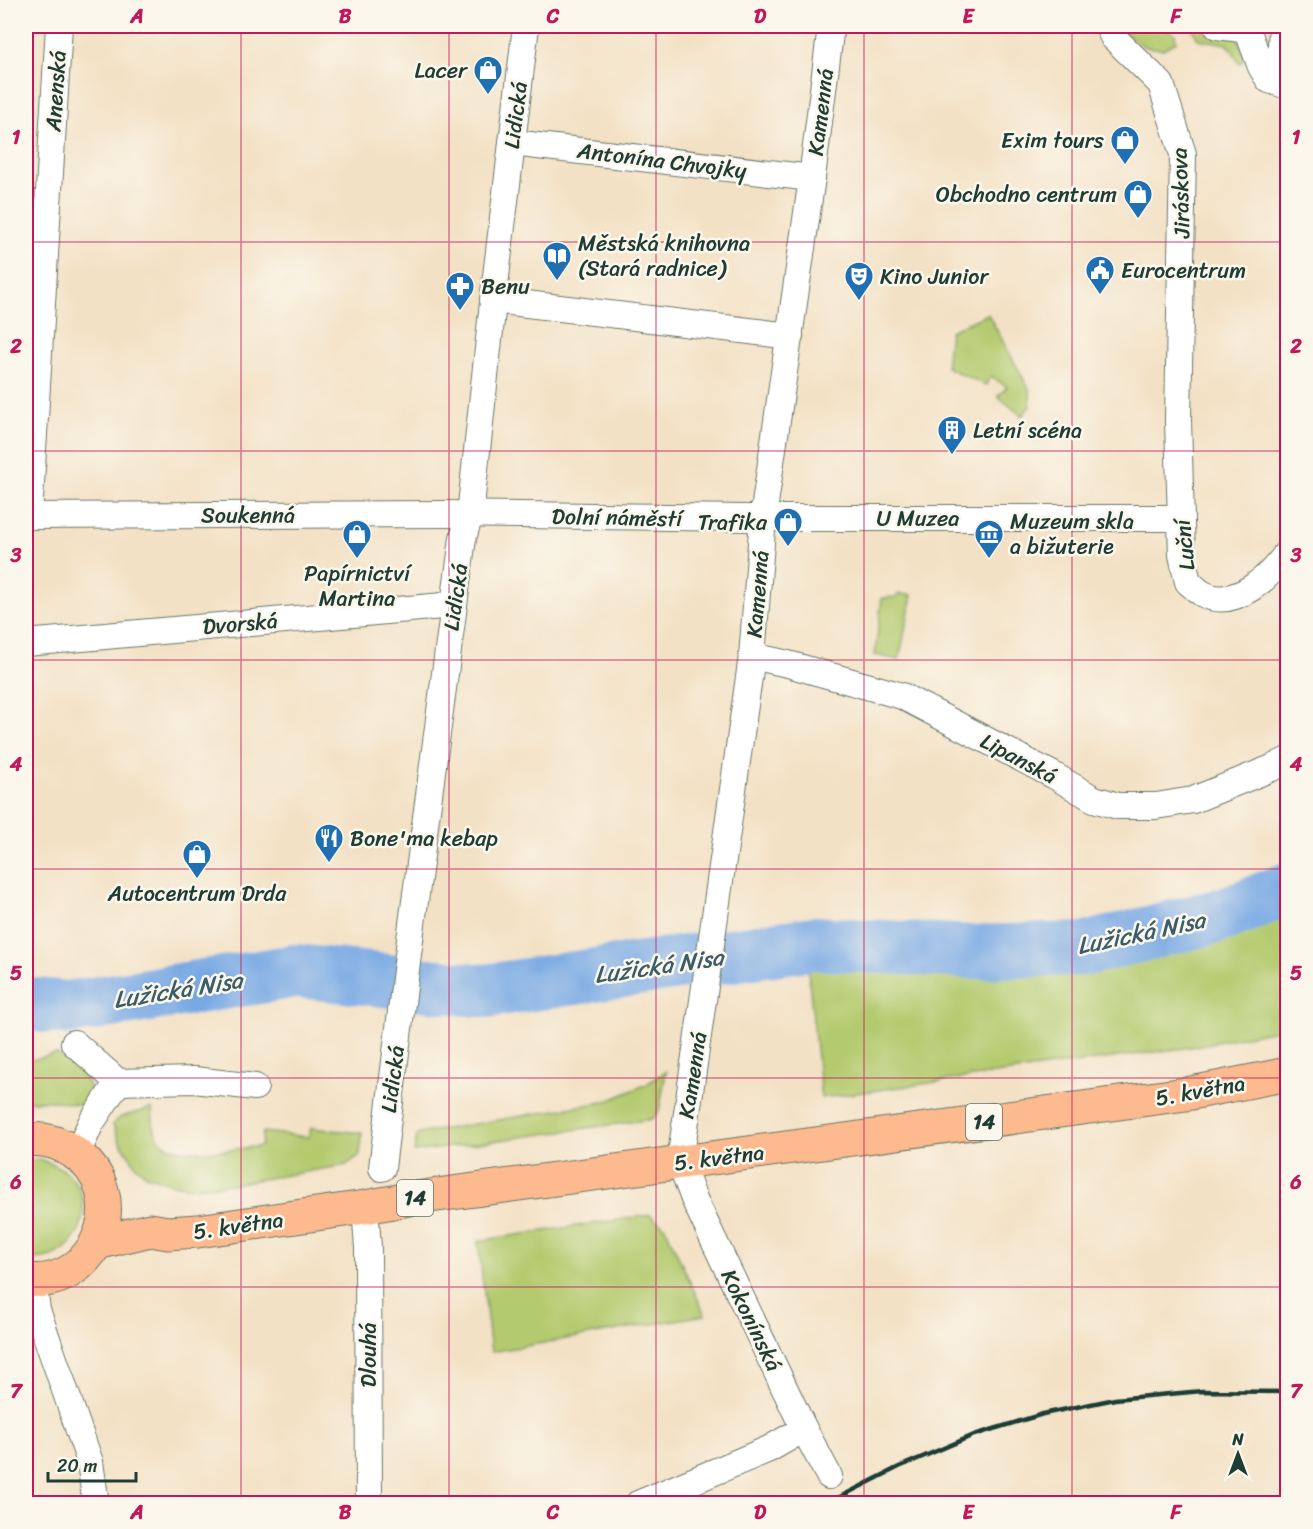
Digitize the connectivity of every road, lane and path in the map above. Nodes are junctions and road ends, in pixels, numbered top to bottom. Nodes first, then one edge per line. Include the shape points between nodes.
1 (59, 26) edge
2 (526, 26) edge
3 (831, 26) edge
4 (1108, 26) edge
5 (1217, 26) edge
6 (1282, 26) edge
7 (1287, 81) edge
8 (1287, 86) edge
9 (512, 143) junction
10 (812, 178) junction
11 (35, 243) edge
12 (493, 300) junction
13 (790, 336) junction
14 (1178, 421) joint
15 (470, 515) junction
16 (27, 516) edge
17 (764, 518) junction
18 (1181, 518) junction
19 (1287, 551) edge
20 (454, 605) junction
21 (26, 643) edge
22 (752, 656) junction
23 (1287, 760) edge
24 (74, 1043) dead end
25 (1287, 1074) edge
26 (118, 1082) junction
27 (255, 1087) dead end
28 (26, 1140) edge
29 (77, 1154) junction
30 (680, 1162) junction
31 (382, 1168) dead end
32 (104, 1201) junction
33 (365, 1207) junction
34 (150, 1230) junction
35 (97, 1243) junction
36 (29, 1280) edge
37 (804, 1429) junction
38 (829, 1476) dead end
39 (96, 1503) edge
40 (369, 1503) edge
41 (638, 1503) edge

1 - 11 street, Anenská
2 - 9 street, Lidická
3 - 10 street, Kamenná
4 - 14 street, Jiráskova via 1113,37 1161,84 1183,154
5 - 8 street via 1242,29 1250,37 1269,80
6 - 7 street via 1280,62
9 - 10 street, Antonína Chvojky
9 - 12 street, Lidická
10 - 13 street, Kamenná
11 - 16 street, Anenská
12 - 13 street
12 - 15 street, Lidická
13 - 17 street, Kamenná
14 - 18 street, Luční
15 - 16 street, Soukenná
15 - 17 street, Dolní náměstí
15 - 20 street, Lidická
17 - 18 street, U Muzea
17 - 22 street, Kamenná
18 - 19 street, Luční via 1182,555 1188,582 1205,595 1224,599 1243,594
20 - 21 street, Dvorská
20 - 31 street, Lidická
22 - 23 street, Lipanská via 902,696 1094,799 1118,806 1156,806 1193,800
22 - 30 street, Kamenná
24 - 26 street
25 - 30 main road, 5. května / 14 via 1186,1094
26 - 27 street via 194,1080
26 - 29 street via 91,1123
28 - 29 main road via 56,1143
29 - 32 main road via 98,1179
30 - 33 main road, 5. května / 14
30 - 37 street, Kokonínská
32 - 34 main road, 5. května / 14
32 - 35 main road via 104,1222
33 - 34 main road, 5. května / 14 via 198,1231
33 - 40 street, Dlouhá
34 - 35 main road, 5. května / 14
35 - 36 main road via 75,1268 55,1277
36 - 39 street via 90,1462
37 - 38 street, Kokonínská
37 - 41 street via 770,1449

